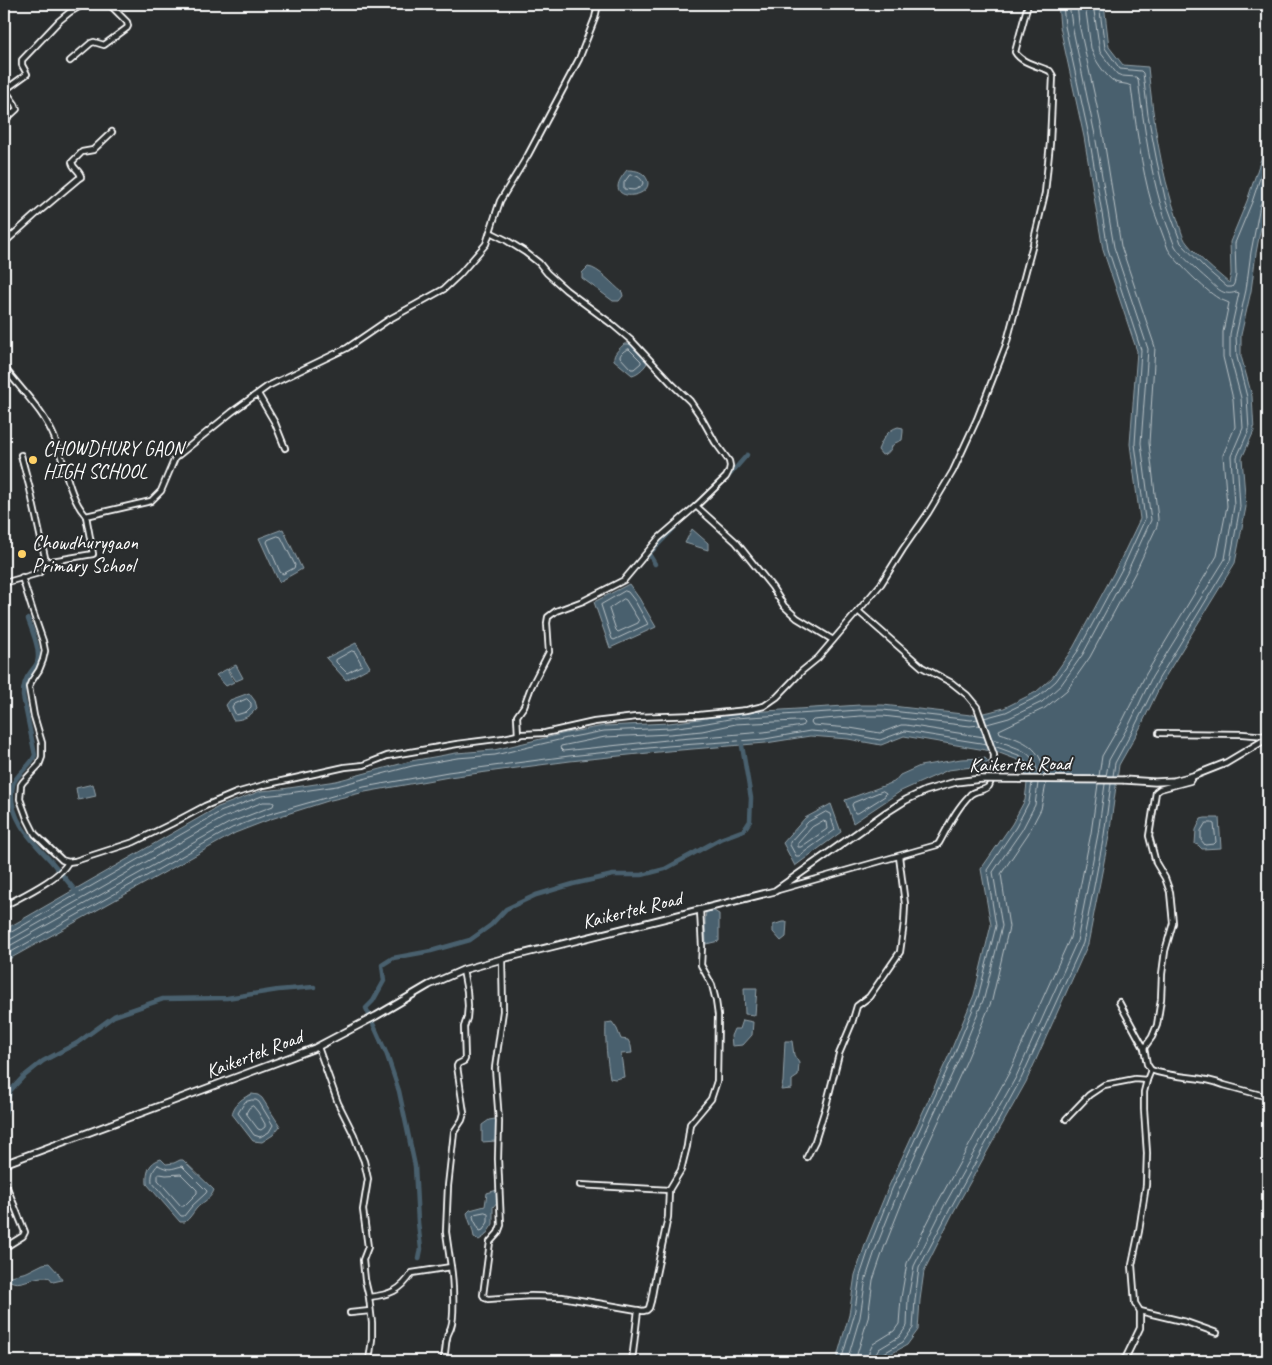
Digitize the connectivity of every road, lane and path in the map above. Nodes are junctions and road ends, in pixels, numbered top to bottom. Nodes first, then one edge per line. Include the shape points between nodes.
1 (84, 4) edge
2 (109, 4) edge
3 (598, 4) edge
4 (1028, 4) edge
5 (70, 62) dead end
6 (4, 121) edge
7 (112, 132) dead end
8 (490, 232) junction
9 (4, 243) edge
10 (4, 366) edge
11 (258, 394) junction
12 (285, 448) dead end
13 (20, 455) dead end
14 (697, 506) junction
15 (86, 516) junction
16 (46, 562) junction
17 (22, 577) junction
18 (4, 583) edge
19 (858, 611) junction
20 (833, 640) junction
21 (1159, 733) dead end
22 (518, 736) junction
23 (1268, 737) edge
24 (1193, 776) junction
25 (899, 856) junction
26 (67, 865) junction
27 (775, 891) junction
28 (4, 906) edge
29 (700, 910) junction
30 (502, 959) junction
31 (463, 970) junction
32 (1119, 1002) dead end
33 (318, 1047) junction
34 (1144, 1048) junction
35 (1151, 1070) junction
36 (1147, 1080) junction
37 (1268, 1096) edge
38 (1066, 1119) dead end
39 (807, 1157) dead end
40 (4, 1164) edge
41 (4, 1180) edge
42 (580, 1185) dead end
43 (669, 1190) junction
44 (4, 1248) edge
45 (451, 1267) junction
46 (368, 1297) junction
47 (638, 1310) junction
48 (370, 1311) junction
49 (1140, 1311) junction
50 (350, 1313) dead end
51 (1217, 1333) dead end
52 (370, 1361) edge
53 (443, 1361) edge
54 (632, 1361) edge
55 (1121, 1361) edge

1 - 6 street via 59,21 22,60 27,74 5,90 16,109
2 - 5 street via 127,22 127,28 104,45 91,43
3 - 8 street via 579,59 500,201
4 - 19 street via 1015,52 1018,57 1050,71 1053,76 1050,143 1045,193 1006,345 953,471 880,584
7 - 9 street via 93,150 82,152 72,162 81,176 78,180
8 - 11 street via 484,247 444,289 388,320 347,348 268,386
8 - 14 street via 525,252 566,290 613,325 690,401 730,466 726,478
10 - 15 street via 41,413 55,438 70,490
11 - 12 street
11 - 15 street via 175,458 161,491 151,501
13 - 16 street
14 - 20 street via 736,542 784,606
14 - 22 street via 659,538 624,580 548,616 549,652 517,716
15 - 16 street via 93,554
16 - 17 street via 39,563 39,573
17 - 18 street
17 - 26 street via 45,650 40,670 29,687 42,743 42,757 40,765 21,785 20,799 35,834
19 - 20 street
19 - 25 street via 922,667 967,695 977,707 994,755 989,786 970,794 939,843
20 - 22 street via 818,658 764,706 699,715 594,722
21 - 23 street
22 - 26 street via 387,756 364,765 255,787 205,806 134,842
23 - 24 main road, Kaikertek Road via 1226,763
24 - 27 main road, Kaikertek Road, bridge via 1155,782 981,779 956,782 906,800
24 - 34 street via 1190,781 1160,788 1156,792 1149,836 1156,863 1170,892 1173,923 1165,951 1157,1025
25 - 27 street
25 - 39 street via 905,904 900,952 868,998 857,1006 839,1054 815,1141
26 - 28 street via 52,878
27 - 29 main road, Kaikertek Road
29 - 30 main road, Kaikertek Road
29 - 43 street via 701,965 712,985 718,1015 717,1081 711,1099 690,1124 681,1170
30 - 31 main road, Kaikertek Road
30 - 47 street via 503,1011 495,1068 501,1225 490,1242 483,1295 488,1299 562,1297
31 - 33 main road, Kaikertek Road via 429,985
31 - 45 street via 468,991 465,1059 457,1066 464,1114 454,1132 448,1186 446,1232
32 - 34 street
33 - 40 main road, Kaikertek Road
33 - 46 street via 364,1161 368,1179 363,1210 368,1247 362,1260
34 - 35 street
35 - 36 street
35 - 37 street via 1163,1075 1218,1082
36 - 38 street via 1104,1085 1089,1095
36 - 49 street via 1144,1092 1146,1185 1132,1264 1135,1303
41 - 44 street via 25,1232
42 - 43 street
43 - 47 street via 668,1217 651,1302 647,1310
45 - 46 street via 412,1273 406,1283 391,1293
45 - 53 street via 451,1326
46 - 48 street
47 - 54 street
48 - 50 street
48 - 52 street
49 - 51 street
49 - 55 street via 1140,1328

